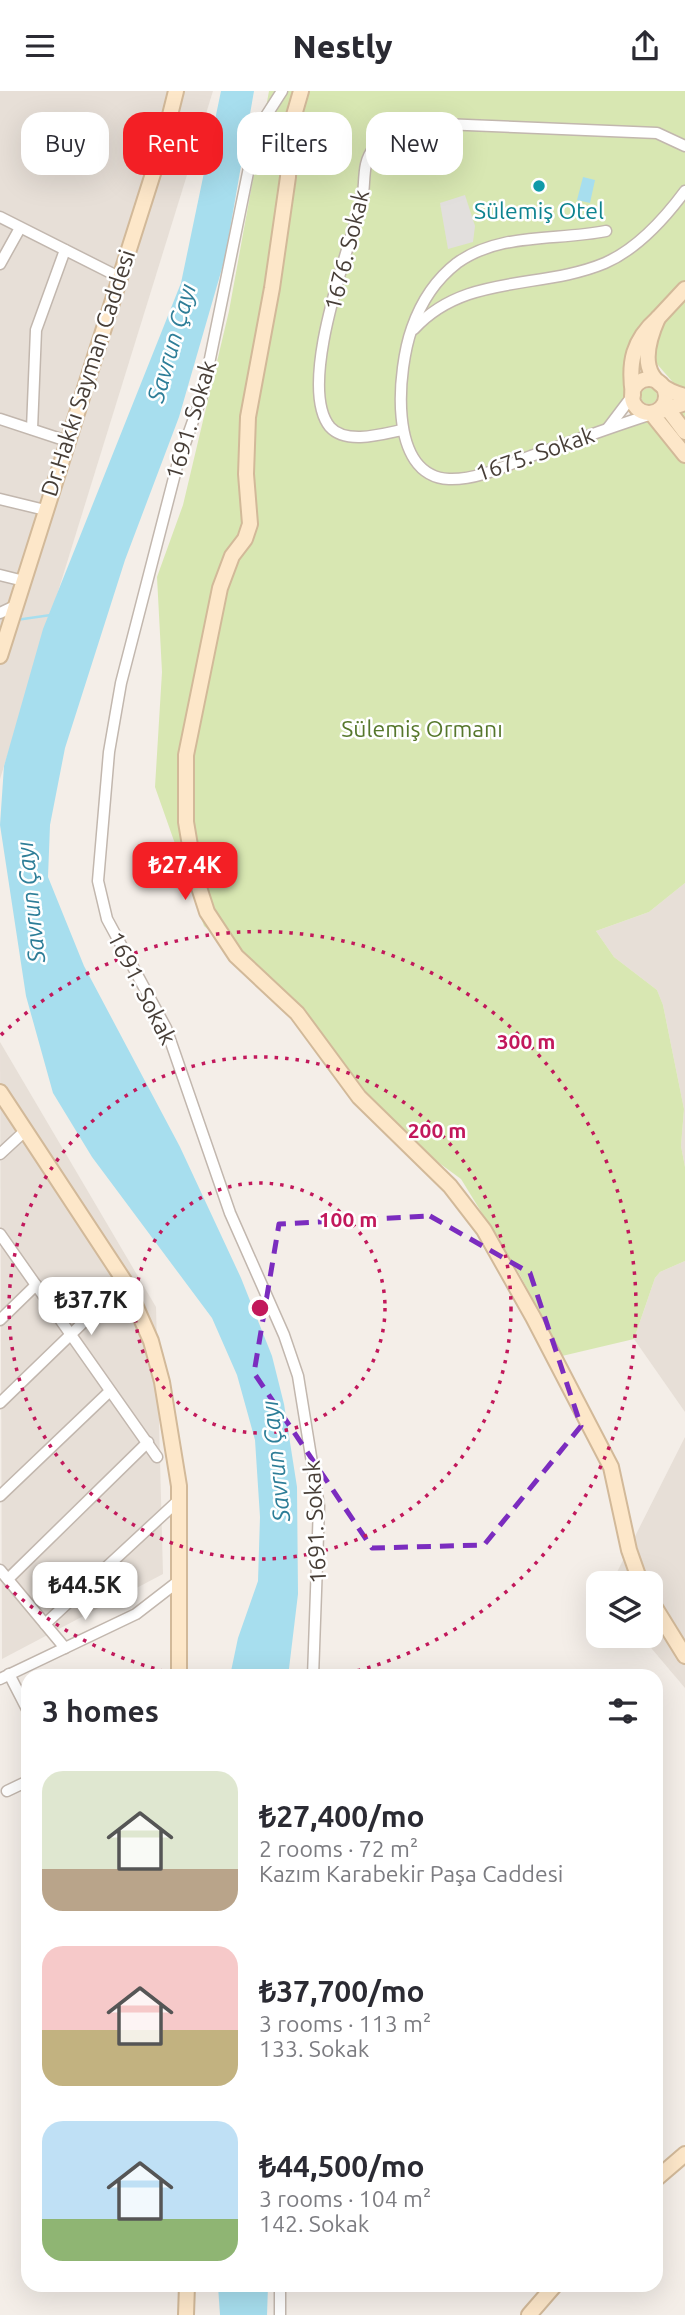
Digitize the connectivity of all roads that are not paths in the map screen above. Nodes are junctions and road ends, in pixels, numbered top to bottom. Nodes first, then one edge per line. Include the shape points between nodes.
1 (176, 91) edge
2 (282, 91) edge
3 (301, 91) edge
4 (685, 146) edge
5 (685, 191) edge
6 (0, 218) edge
7 (20, 228) junction
8 (606, 231) dead end
9 (65, 250) junction
10 (0, 264) edge
11 (119, 277) junction
12 (685, 289) edge
13 (658, 318) junction
14 (410, 335) junction
15 (662, 386) junction
16 (633, 394) junction
17 (685, 396) edge
18 (685, 403) edge
19 (667, 408) junction
20 (652, 414) junction
21 (0, 419) edge
22 (32, 429) junction
23 (608, 429) junction
24 (402, 430) junction
25 (685, 432) edge
26 (67, 441) junction
27 (685, 455) edge
28 (0, 499) edge
29 (45, 510) junction
30 (0, 575) edge
31 (24, 581) junction
32 (17, 605) junction
33 (0, 613) edge
34 (0, 656) edge
35 (0, 1092) edge
36 (26, 1130) junction
37 (0, 1154) edge
38 (1, 1237) edge
39 (125, 1282) junction
40 (36, 1285) junction
41 (0, 1319) edge
42 (71, 1335) junction
43 (110, 1391) junction
44 (0, 1403) edge
45 (148, 1443) junction
46 (157, 1457) dead end
47 (0, 1496) edge
48 (180, 1499) junction
49 (0, 1570) edge
50 (637, 1571) edge
51 (8, 1579) junction
52 (180, 1580) junction
53 (663, 1620) edge
54 (45, 1624) junction
55 (65, 1648) junction
56 (685, 1656) edge
57 (179, 1669) edge
58 (313, 1669) edge
59 (4, 1675) edge
60 (21, 1700) edge
61 (21, 1784) edge
62 (7, 1791) dead end
63 (685, 2154) edge
64 (663, 2173) edge
65 (187, 2292) edge
66 (280, 2292) edge
67 (549, 2292) edge
68 (187, 2315) edge
69 (280, 2315) edge
70 (529, 2315) edge

1 - 11 street, Dr.Hakkı Sayman Caddesi
2 - 58 street, 1691. Sokak via 253,148 203,393 177,466 127,655 109,752 99,881 107,919 166,1028 230,1213 298,1376 319,1506
3 - 50 street via 289,137 272,288 247,417 250,524 220,588 186,755 186,822 195,875 207,912 236,956 297,1013 359,1097 450,1185 484,1230 611,1467
4 - 24 street, 1676. Sokak via 657,134 443,124 414,129 374,148 338,272 320,366 320,397 330,426 340,433 366,436
5 - 14 street via 637,242 608,262 463,294 431,311
6 - 7 street
7 - 9 street
7 - 10 street
8 - 14 street, 1675. Sokak via 517,241 471,255 432,288
9 - 11 street
9 - 22 street via 36,330
11 - 26 street, Dr.Hakkı Sayman Caddesi
12 - 13 street
13 - 15 street via 646,346 646,360
13 - 16 street via 635,346
14 - 24 street, 1675. Sokak
15 - 16 street via 643,380
15 - 17 street
15 - 20 street via 665,399
16 - 20 street via 637,408
16 - 23 street
18 - 19 street
19 - 20 street
19 - 25 street
20 - 23 street, 1675. Sokak
20 - 27 street
21 - 22 street
22 - 26 street
23 - 24 street, 1675. Sokak via 491,471 449,479 429,473 415,461
26 - 29 street, Dr.Hakkı Sayman Caddesi
28 - 29 street
29 - 31 street, Dr.Hakkı Sayman Caddesi
30 - 31 street
31 - 32 street, Dr.Hakkı Sayman Caddesi
32 - 33 street
32 - 34 street, Dr.Hakkı Sayman Caddesi
35 - 36 street
36 - 37 street
36 - 39 street
38 - 40 street
39 - 42 street
39 - 48 street via 145,1323 162,1382
40 - 41 street
40 - 42 street
42 - 43 street
42 - 44 street
43 - 45 street
43 - 47 street
45 - 46 street
45 - 51 street
48 - 52 street
48 - 54 street
49 - 51 street
51 - 54 street
52 - 55 street via 145,1608
52 - 57 street
53 - 56 street
54 - 55 street
55 - 59 street
59 - 60 street
61 - 62 street
63 - 64 street
65 - 68 street
66 - 69 street
67 - 70 street

